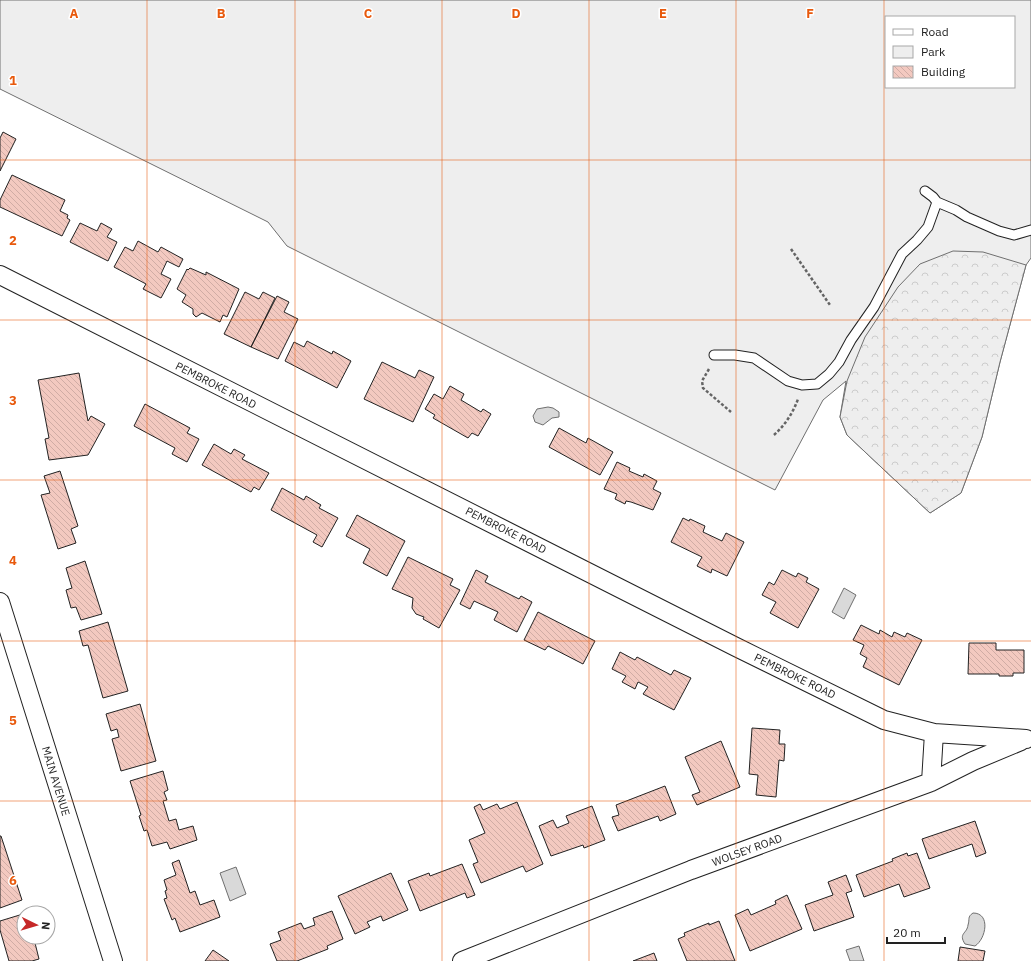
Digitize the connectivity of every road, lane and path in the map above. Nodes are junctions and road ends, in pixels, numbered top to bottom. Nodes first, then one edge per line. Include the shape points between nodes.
1 (925, 191) dead end
2 (937, 202) junction
3 (1031, 230) edge
4 (791, 249) dead end
5 (0, 275) edge
6 (830, 305) dead end
7 (714, 354) dead end
8 (727, 355) junction
9 (802, 384) junction
10 (731, 412) dead end
11 (774, 435) dead end
12 (0, 602) edge
13 (934, 733) junction
14 (1028, 738) edge
15 (931, 782) junction
16 (113, 961) edge
17 (462, 961) edge

1 - 2 lane
2 - 3 lane via 999,231 1014,235
2 - 9 lane via 928,227 902,254 874,307 839,362 817,384
4 - 6 path
5 - 13 street, PEMBROKE ROAD via 877,717
7 - 8 lane
8 - 9 lane via 754,358 788,381
8 - 10 path via 712,366 702,381 703,388
9 - 11 path via 798,400 788,419
12 - 16 street, MAIN AVENUE
13 - 14 street, PEMBROKE ROAD
13 - 15 street
14 - 15 street, WOLSEY ROAD
15 - 17 street, WOLSEY ROAD via 691,870

